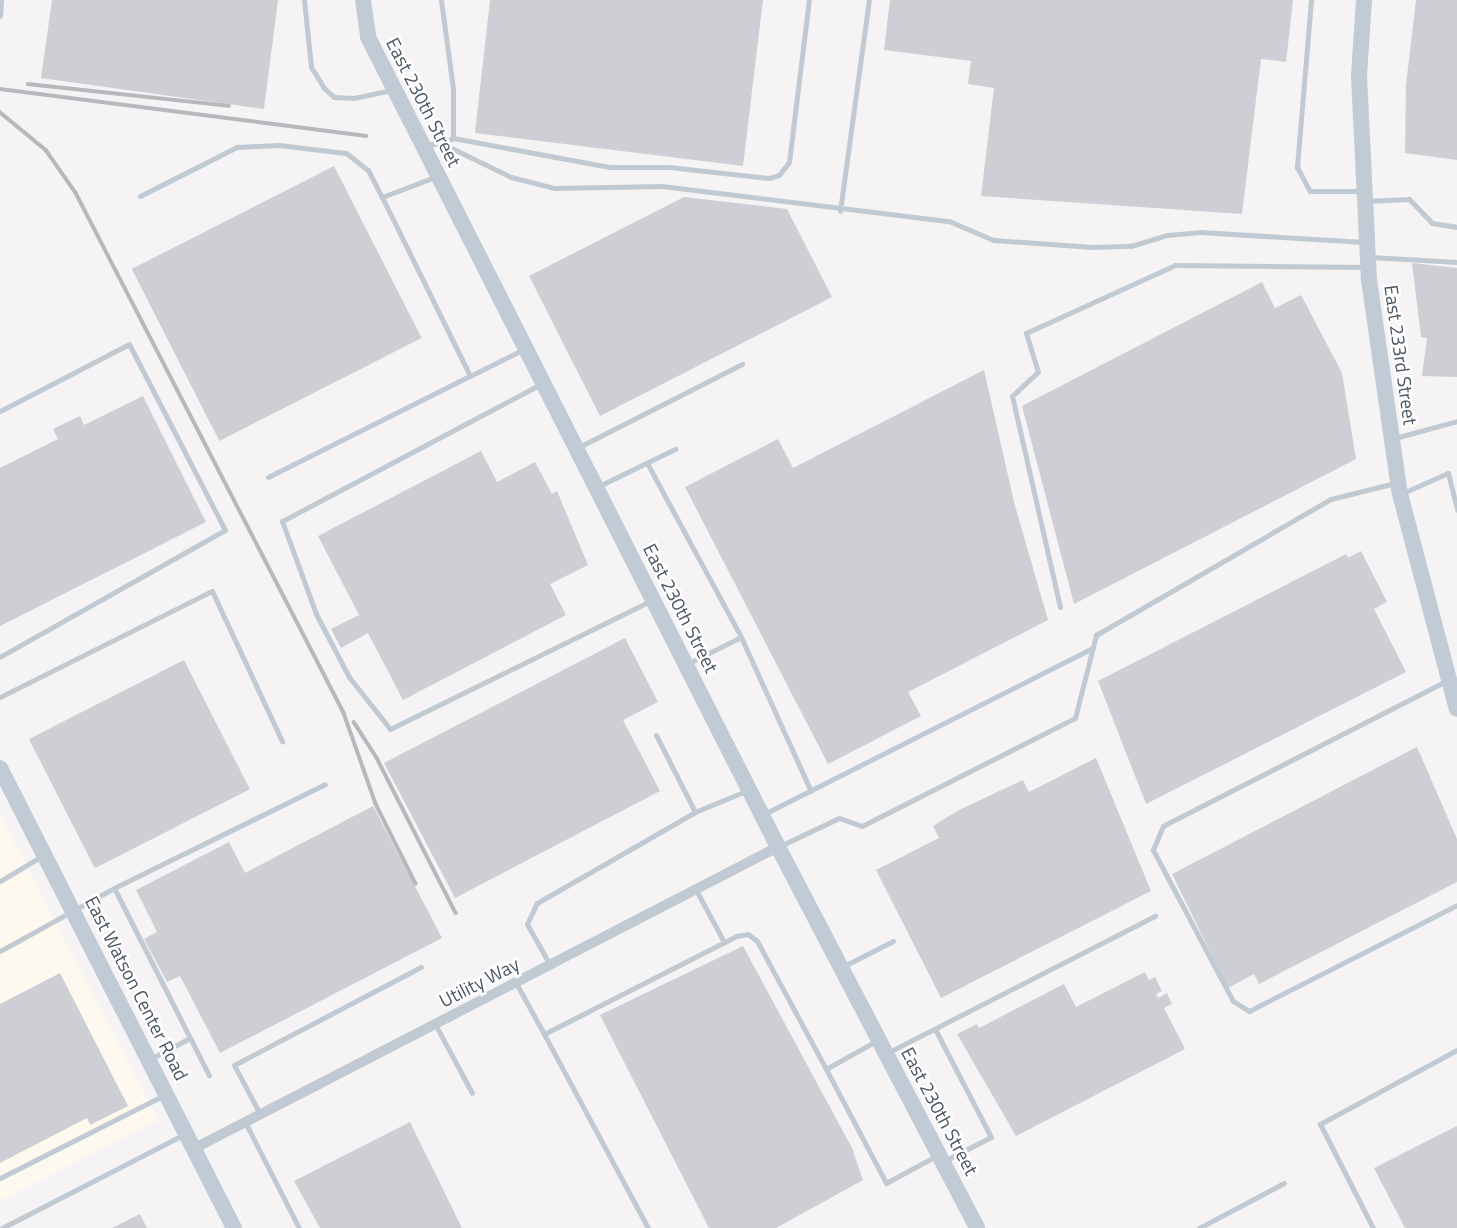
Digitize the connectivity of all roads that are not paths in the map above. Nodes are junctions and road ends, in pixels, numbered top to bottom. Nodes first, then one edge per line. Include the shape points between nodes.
1 (1, 0) edge
2 (304, 0) edge
3 (363, 0) edge
4 (441, 0) edge
5 (809, 0) edge
6 (869, 0) edge
7 (1311, 0) edge
8 (1364, 0) edge
9 (0, 16) edge
10 (394, 90) junction
11 (453, 138) junction
12 (422, 144) junction
13 (443, 144) junction
14 (438, 176) junction
15 (140, 195) dead end
16 (1365, 196) junction
17 (382, 197) junction
18 (840, 211) junction
19 (1457, 227) edge
20 (1367, 256) junction
21 (1457, 262) edge
22 (525, 348) junction
23 (742, 364) dead end
24 (470, 376) junction
25 (543, 383) junction
26 (0, 411) edge
27 (1457, 421) edge
28 (1392, 439) junction
29 (576, 449) junction
30 (675, 449) dead end
31 (647, 463) junction
32 (1457, 469) edge
33 (1448, 472) junction
34 (268, 477) dead end
35 (596, 487) junction
36 (1399, 488) junction
37 (1457, 510) edge
38 (653, 600) junction
39 (1060, 607) dead end
40 (741, 637) junction
41 (1092, 649) junction
42 (0, 657) edge
43 (686, 665) junction
44 (1448, 680) junction
45 (0, 697) edge
46 (1457, 709) edge
47 (656, 735) dead end
48 (282, 741) dead end
49 (0, 768) edge
50 (325, 784) dead end
51 (749, 789) junction
52 (811, 791) junction
53 (695, 812) junction
54 (762, 815) junction
55 (778, 847) junction
56 (45, 855) junction
57 (0, 881) edge
58 (114, 888) junction
59 (696, 890) junction
60 (1457, 905) edge
61 (74, 912) junction
62 (1156, 916) dead end
63 (893, 941) dead end
64 (724, 942) junction
65 (0, 951) edge
66 (550, 965) junction
67 (421, 967) dead end
68 (841, 967) junction
69 (516, 983) junction
70 (435, 1024) junction
71 (935, 1029) junction
72 (544, 1034) junction
73 (190, 1038) junction
74 (883, 1047) junction
75 (1457, 1049) edge
76 (150, 1059) junction
77 (826, 1069) junction
78 (209, 1075) dead end
79 (167, 1093) junction
80 (472, 1093) dead end
81 (260, 1114) junction
82 (245, 1122) junction
83 (187, 1132) junction
84 (195, 1148) junction
85 (941, 1158) junction
86 (0, 1178) edge
87 (1284, 1183) dead end
88 (2, 1228) edge
89 (234, 1228) edge
90 (299, 1228) edge
91 (648, 1228) edge
92 (978, 1228) edge
93 (1199, 1228) edge
94 (1373, 1228) edge

1 - 9 lane
2 - 10 lane via 312,67 324,88 334,97 354,99
3 - 10 street, East 230th Street via 368,37
4 - 11 lane via 453,89
5 - 11 lane via 789,162 779,176 609,167
6 - 18 lane
7 - 16 lane via 1297,167 1310,191
8 - 16 street, East 233rd Street via 1359,76
10 - 12 street, East 230th Street
11 - 13 lane
12 - 13 lane
12 - 14 street, East 230th Street
13 - 18 lane via 511,177 554,188 662,186
14 - 17 lane
14 - 22 street, East 230th Street
15 - 17 lane via 237,147 279,145 346,153 368,170
16 - 19 lane via 1409,199 1432,223
16 - 20 street, East 233rd Street
17 - 24 lane
18 - 20 lane via 949,221 993,240 1131,246 1167,235 1200,232
20 - 21 lane
20 - 28 street, East 233rd Street
20 - 39 lane via 1175,265 1026,333 1038,372 1012,396
22 - 24 lane
22 - 25 street, East 230th Street
23 - 29 lane
24 - 34 lane
25 - 29 street, East 230th Street
25 - 38 lane via 282,520 316,614 349,677 390,729
26 - 42 lane via 129,344 225,530
27 - 28 lane
28 - 36 street, East 233rd Street
29 - 35 street, East 230th Street
30 - 31 lane
31 - 35 lane
31 - 40 lane
32 - 33 lane
33 - 36 lane
33 - 37 lane
35 - 38 street, East 230th Street
36 - 41 lane via 1331,499 1096,635
36 - 44 street, East 233rd Street
38 - 43 street, East 230th Street
40 - 43 lane
40 - 52 lane
41 - 52 lane
41 - 55 lane via 1075,718 862,827 839,818
43 - 51 street, East 230th Street
44 - 46 street, East 233rd Street
44 - 60 lane via 1163,826 1153,850 1233,1001 1249,1011
45 - 48 lane via 212,591
47 - 53 lane
49 - 56 street, East Watson Center Road
50 - 58 lane
51 - 53 lane
51 - 54 street, East 230th Street
52 - 54 lane
53 - 66 lane via 537,903 527,923
54 - 55 street, East 230th Street
55 - 59 street, Utility Way
55 - 68 street, East 230th Street
56 - 57 lane
56 - 61 street, East Watson Center Road
58 - 61 lane
58 - 73 lane
59 - 64 lane
59 - 66 street, Utility Way
61 - 65 lane
61 - 76 street, East Watson Center Road
62 - 71 lane
63 - 68 lane
64 - 72 lane
64 - 77 lane via 748,934 758,941
66 - 69 street, Utility Way
67 - 81 lane via 234,1065
68 - 74 street, East 230th Street
69 - 70 street, Utility Way
69 - 72 lane
70 - 80 lane
70 - 81 street, Utility Way
71 - 74 lane
71 - 85 lane via 990,1137
72 - 91 lane
73 - 76 lane
73 - 78 lane
74 - 77 lane
74 - 85 street, East 230th Street
75 - 94 lane via 1320,1124
76 - 79 street, East Watson Center Road
77 - 85 lane via 886,1183
79 - 83 street, East Watson Center Road
79 - 86 lane
81 - 82 street, Utility Way
82 - 84 street, Utility Way
82 - 90 lane
83 - 84 street, East Watson Center Road
83 - 88 lane
84 - 89 street, East Watson Center Road
85 - 92 street, East 230th Street
87 - 93 lane

